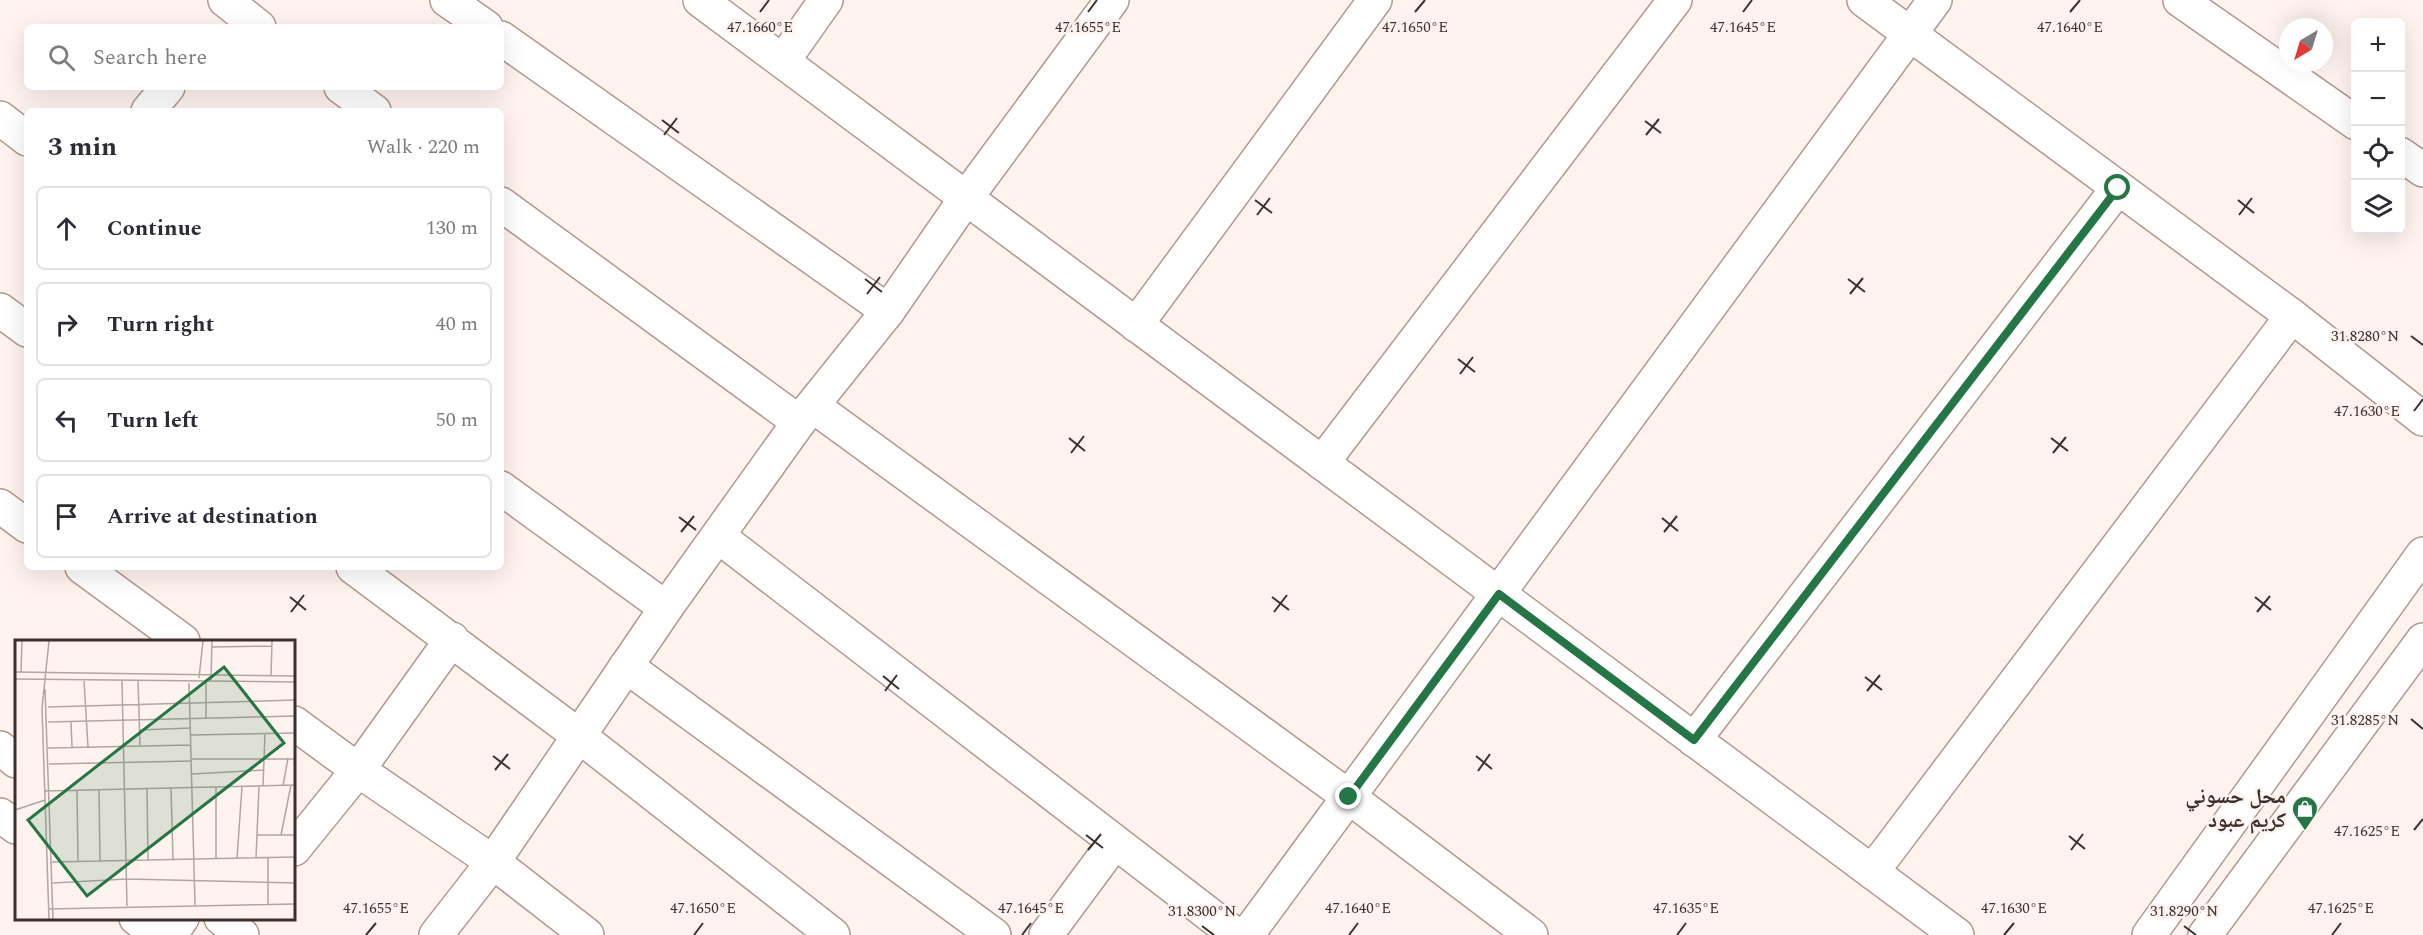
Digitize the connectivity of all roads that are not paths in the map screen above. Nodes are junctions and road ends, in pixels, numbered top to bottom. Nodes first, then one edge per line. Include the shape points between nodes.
1 (447, 0) edge
2 (700, 0) edge
3 (826, 0) edge
4 (1112, 0) edge
5 (1375, 0) edge
6 (1675, 0) edge
7 (1864, 0) edge
8 (1935, 0) edge
9 (2180, 0) edge
10 (482, 24) edge
11 (1910, 34) junction
12 (504, 40) edge
13 (783, 61) junction
14 (166, 90) edge
15 (345, 90) edge
16 (150, 108) edge
17 (370, 108) edge
18 (0, 118) edge
19 (2351, 120) edge
20 (24, 137) edge
21 (2405, 157) edge
22 (2423, 170) edge
23 (2118, 188) junction
24 (966, 198) junction
25 (504, 206) edge
26 (0, 310) edge
27 (888, 311) junction
28 (2292, 316) junction
29 (1136, 324) junction
30 (24, 328) edge
31 (806, 414) junction
32 (2423, 419) edge
33 (1322, 463) junction
34 (504, 490) edge
35 (0, 506) edge
36 (24, 524) edge
37 (718, 536) junction
38 (2423, 554) edge
39 (86, 570) edge
40 (357, 570) edge
41 (1499, 594) junction
42 (666, 608) junction
43 (452, 639) junction
44 (182, 640) edge
45 (2423, 640) edge
46 (626, 666) junction
47 (296, 724) edge
48 (578, 735) junction
49 (1694, 740) junction
50 (0, 748) edge
51 (15, 760) edge
52 (358, 770) junction
53 (1349, 797) junction
54 (0, 814) edge
55 (15, 826) edge
56 (1115, 842) junction
57 (296, 847) edge
58 (493, 862) junction
59 (1872, 872) junction
60 (139, 920) edge
61 (181, 920) edge
62 (158, 935) edge
63 (170, 935) edge
64 (436, 935) edge
65 (587, 935) edge
66 (833, 935) edge
67 (994, 935) edge
68 (1046, 935) edge
69 (1236, 935) edge
70 (1247, 935) edge
71 (1531, 935) edge
72 (1957, 935) edge
73 (2149, 935) edge
74 (2205, 935) edge

1 - 10 street
2 - 13 street
3 - 13 street
4 - 24 street
5 - 29 street
6 - 33 street
7 - 11 street
8 - 11 street
9 - 19 street
11 - 23 street
11 - 41 street
12 - 27 street
13 - 24 street
14 - 16 street
15 - 17 street
18 - 20 street
21 - 22 street
23 - 28 street
23 - 49 street
24 - 27 street
24 - 29 street
25 - 31 street
26 - 30 street
27 - 31 street
28 - 32 street
28 - 59 street
29 - 33 street
31 - 37 street
31 - 53 street
33 - 41 street
34 - 42 street
35 - 36 street
37 - 42 street
37 - 56 street
38 - 73 street
39 - 44 street
40 - 43 street
41 - 49 street
41 - 53 street
42 - 46 street
43 - 48 street
43 - 52 street
45 - 74 street
46 - 48 street
46 - 67 street
47 - 52 street
48 - 58 street
48 - 66 street
49 - 59 street
50 - 51 street
52 - 57 street
52 - 58 street
53 - 70 street
53 - 71 street
54 - 55 street
56 - 68 street
56 - 69 street
58 - 64 street
58 - 65 street
59 - 72 street
60 - 62 street
61 - 63 street

